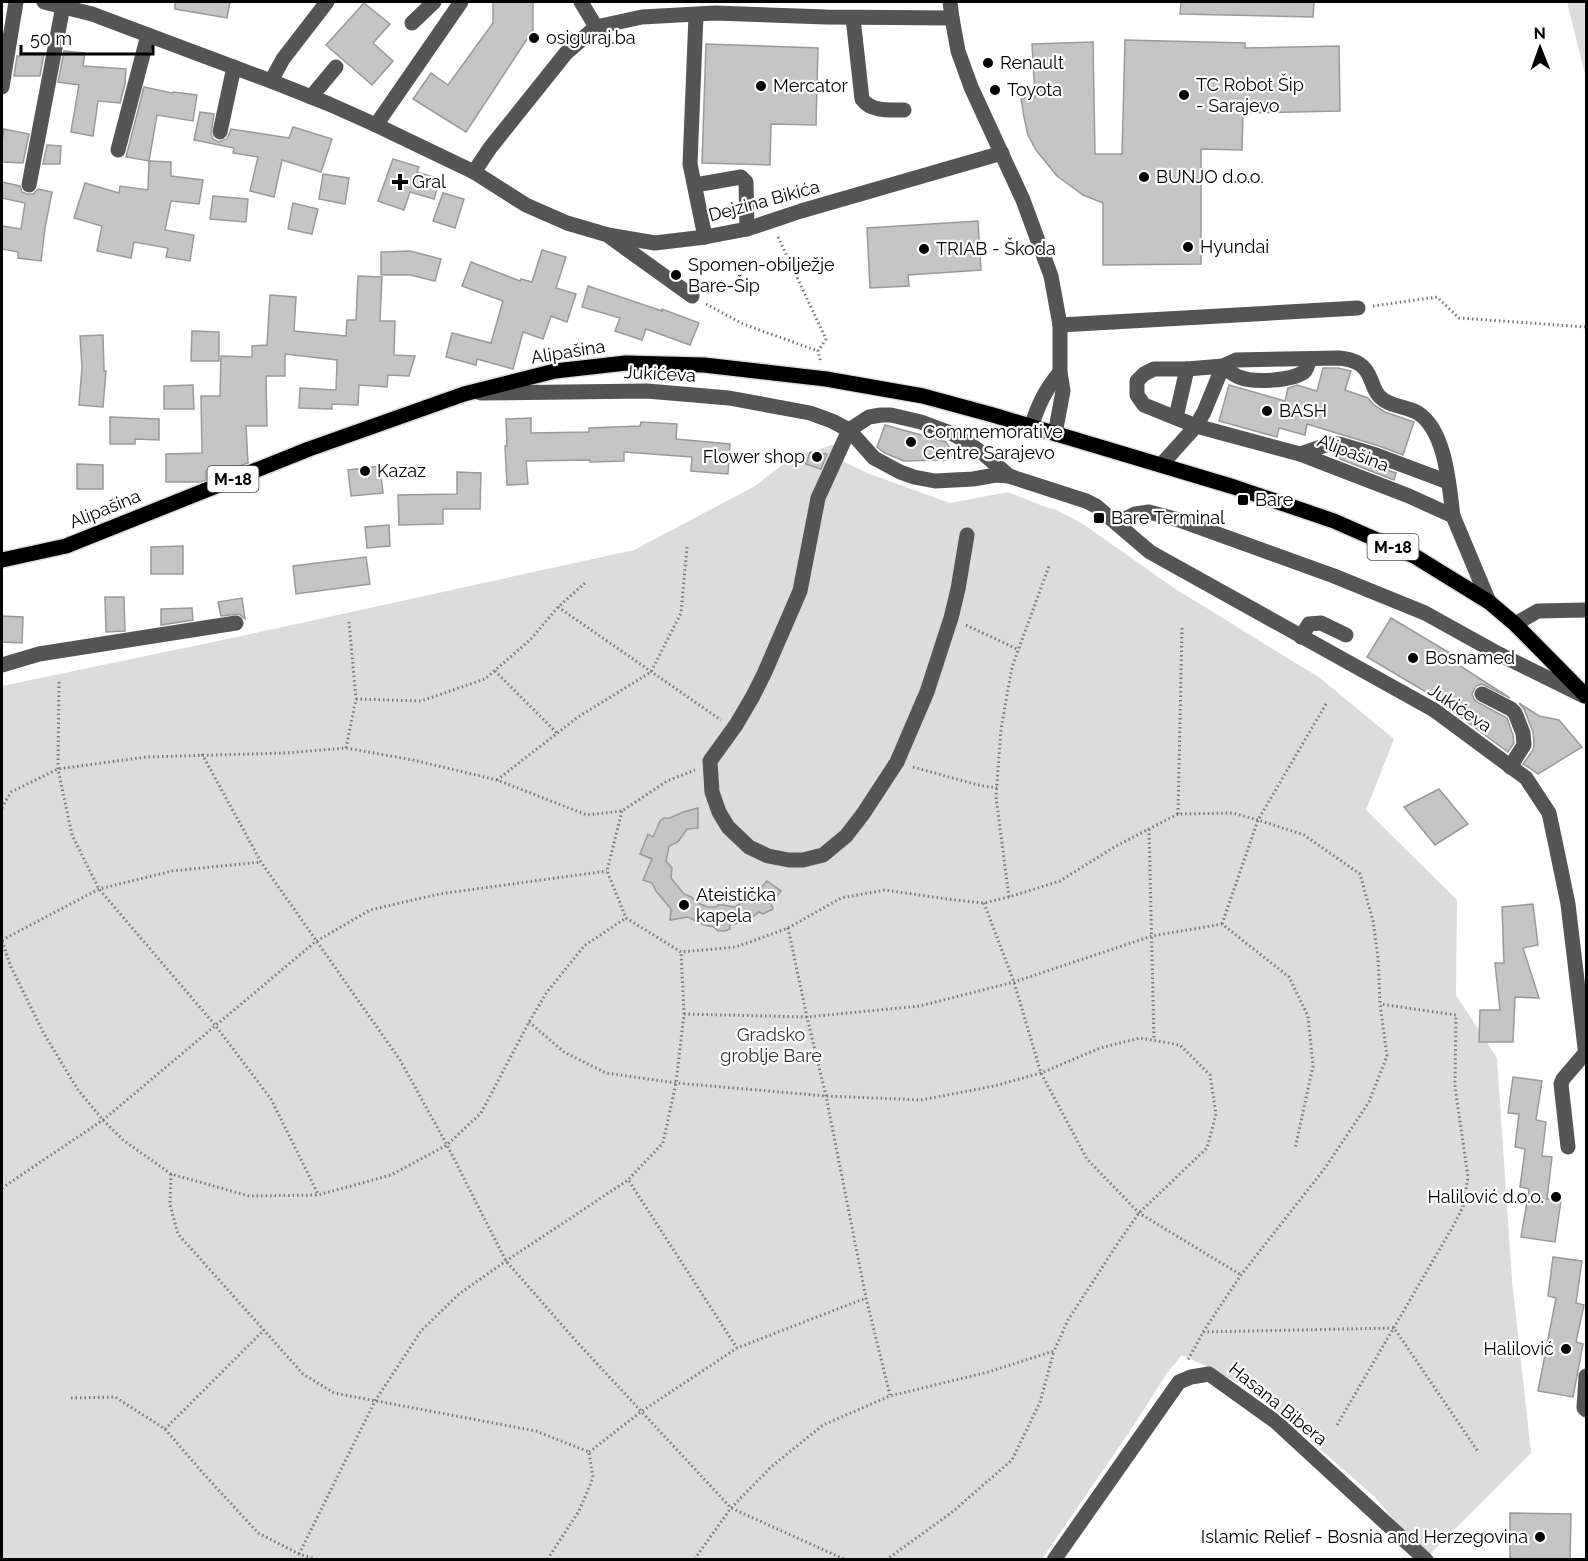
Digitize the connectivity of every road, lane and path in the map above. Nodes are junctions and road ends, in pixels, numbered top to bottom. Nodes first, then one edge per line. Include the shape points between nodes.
1 (16, 2) edge
2 (44, 2) edge
3 (327, 2) edge
4 (434, 2) edge
5 (461, 2) edge
6 (581, 2) edge
7 (950, 2) edge
8 (63, 6) junction
9 (661, 9) edge
10 (696, 15) junction
11 (853, 18) junction
12 (952, 18) junction
13 (412, 23) dead end
14 (596, 27) junction
15 (148, 35) junction
16 (234, 67) junction
17 (336, 67) dead end
18 (271, 81) junction
19 (2, 87) edge
20 (311, 97) junction
21 (904, 110) dead end
22 (376, 125) junction
23 (220, 132) dead end
24 (118, 150) dead end
25 (1002, 153) junction
26 (474, 172) junction
27 (29, 185) dead end
28 (695, 185) junction
29 (770, 221) junction
30 (747, 229) junction
31 (608, 235) junction
32 (705, 237) junction
33 (692, 296) joint
34 (1358, 308) joint
35 (1059, 325) junction
36 (1587, 327) edge
37 (818, 351) junction
38 (1222, 366) junction
39 (1187, 369) junction
40 (1060, 372) junction
41 (826, 379) junction
42 (464, 394) junction
43 (1176, 417) junction
44 (1196, 426) junction
45 (1031, 427) junction
46 (849, 429) junction
47 (1055, 434) junction
48 (1300, 454) junction
49 (1161, 465) junction
50 (1009, 476) junction
51 (1448, 482) junction
52 (1453, 516) junction
53 (1123, 528) junction
54 (967, 535) dead end
55 (687, 547) dead end
56 (2, 560) edge
57 (1049, 566) dead end
58 (585, 583) dead end
59 (1490, 602) junction
60 (558, 607) junction
61 (1587, 610) edge
62 (951, 618) junction
63 (349, 622) dead end
64 (236, 623) dead end
65 (1515, 624) junction
66 (1182, 628) dead end
67 (1346, 636) dead end
68 (1301, 637) junction
69 (1019, 650) junction
70 (2, 665) edge
71 (495, 671) junction
72 (651, 672) junction
73 (59, 682) dead end
74 (1482, 694) dead end
75 (1587, 696) edge
76 (356, 699) junction
77 (1326, 704) dead end
78 (733, 728) junction
79 (557, 733) junction
80 (346, 748) junction
81 (202, 754) junction
82 (897, 762) junction
83 (711, 766) junction
84 (1510, 767) junction
85 (58, 769) junction
86 (497, 780) junction
87 (997, 788) junction
88 (2, 808) edge
89 (622, 811) junction
90 (1178, 814) junction
91 (1258, 820) junction
92 (1149, 829) junction
93 (261, 862) junction
94 (607, 871) junction
95 (99, 889) junction
96 (1009, 897) junction
97 (984, 903) junction
98 (626, 918) junction
99 (1222, 924) junction
100 (789, 928) junction
101 (1152, 936) junction
102 (2, 941) edge
103 (315, 942) junction
104 (681, 951) junction
105 (1014, 982) junction
106 (1380, 1004) junction
107 (684, 1014) junction
108 (807, 1017) junction
109 (529, 1022) junction
110 (214, 1025) junction
111 (1154, 1040) junction
112 (1586, 1054) edge
113 (1041, 1073) junction
114 (676, 1083) junction
115 (826, 1096) junction
116 (103, 1120) junction
117 (447, 1145) junction
118 (1568, 1147) dead end
119 (1295, 1149) dead end
120 (171, 1174) junction
121 (628, 1180) junction
122 (2, 1188) edge
123 (318, 1195) junction
124 (1139, 1213) junction
125 (506, 1261) junction
126 (1241, 1275) junction
127 (866, 1298) junction
128 (1394, 1328) junction
129 (264, 1330) junction
130 (1203, 1332) junction
131 (737, 1348) junction
132 (1054, 1351) junction
133 (1587, 1376) edge
134 (1191, 1377) junction
135 (890, 1396) junction
136 (71, 1398) dead end
137 (375, 1401) junction
138 (1587, 1410) edge
139 (642, 1411) junction
140 (1337, 1425) dead end
141 (165, 1429) junction
142 (589, 1452) junction
143 (1479, 1454) dead end
144 (731, 1508) junction
145 (299, 1554) junction
146 (319, 1560) edge
147 (547, 1560) edge
148 (694, 1560) edge
149 (846, 1560) edge
150 (886, 1560) edge
151 (1054, 1560) edge
152 (1426, 1560) edge

1 - 19 street
2 - 8 street, Dejzina Bikića
3 - 18 street
4 - 13 street
5 - 22 street
6 - 14 street
7 - 12 street
8 - 15 street, Dejzina Bikića
8 - 27 street
9 - 10 street
9 - 14 street
10 - 11 street
10 - 28 street via 690,144
11 - 12 street
11 - 21 street via 862,99 878,109
12 - 25 street via 971,87
14 - 26 street via 566,53
15 - 16 street, Dejzina Bikića
15 - 24 street
16 - 18 street, Dejzina Bikića
16 - 23 street
17 - 20 street
18 - 20 street, Dejzina Bikića
20 - 22 street, Dejzina Bikića
22 - 26 street, Dejzina Bikića
25 - 29 street, Dejzina Bikića
25 - 35 street via 1051,276
26 - 31 street, Dejzina Bikića via 526,205
28 - 30 street via 745,179
28 - 32 street
29 - 30 street, Dejzina Bikića
29 - 37 path via 826,339
30 - 32 street, Dejzina Bikića
31 - 32 street, Dejzina Bikića via 654,243
31 - 33 street
33 - 37 path via 743,324
34 - 35 street
34 - 36 path via 1437,297 1459,318
35 - 40 street
37 - 41 path
38 - 39 street
38 - 44 street
38 - 51 street via 1236,360 1354,360 1383,400 1412,410 1429,422
39 - 43 street
39 - 43 street, Alipašina via 1154,369 1137,381 1137,395 1144,405
40 - 45 street via 1039,402
40 - 47 street via 1064,391
41 - 42 main road, Alipašina / M-18 via 704,365 626,363 555,371
41 - 45 main road, Alipašina / M-18 via 922,396
42 - 46 street, Jukićeva via 647,391 729,398 810,413
42 - 56 main road, Alipašina / M-18 via 309,449 66,546
43 - 44 street, Alipašina
44 - 48 street, Alipašina
44 - 49 street
45 - 47 main road, Alipašina / M-18
46 - 50 street, Jukićeva via 874,458 914,477 935,481
46 - 50 street, Jukićeva via 881,415 921,422 967,442
46 - 78 street via 818,498 800,591 764,674
47 - 49 main road, Alipašina / M-18
48 - 51 street via 1339,444
48 - 52 street, Alipašina
49 - 59 main road, Alipašina / M-18 via 1334,521 1416,557
50 - 53 street, Jukićeva via 1086,501
51 - 52 street
52 - 59 street, Alipašina
53 - 68 street, Jukićeva via 1150,552
53 - 75 street via 1127,518 1149,512 1334,576 1425,613
54 - 62 street
55 - 72 path via 681,613
57 - 69 path
58 - 60 path
59 - 65 main road, Alipašina / M-18
60 - 71 path via 530,640
60 - 72 path
61 - 65 street via 1538,611
62 - 69 path
62 - 82 street via 927,692
63 - 76 path
64 - 70 street via 39,654
65 - 75 main road, Alipašina / M-18
66 - 90 path
67 - 68 street via 1321,623 1309,624
68 - 84 street, Jukićeva via 1434,710
69 - 87 path via 1012,667 1001,729
71 - 76 path via 485,679 421,701
71 - 79 path
72 - 78 path
72 - 79 path
73 - 85 path
74 - 84 street via 1511,709 1523,733 1524,745
76 - 80 path
77 - 91 path
78 - 83 street via 710,761
79 - 86 path
80 - 81 path
80 - 86 path
81 - 85 path
81 - 93 path
82 - 83 street via 846,836 823,855 804,860 768,856 749,847 728,827 712,792
82 - 87 path
83 - 89 path via 667,781
84 - 112 street, Jukićeva via 1526,778 1549,813 1568,904
85 - 88 path via 11,792
85 - 95 path via 72,835
86 - 89 path via 587,815
87 - 96 path
89 - 94 path
90 - 91 path via 1233,813
90 - 92 path
91 - 99 path
91 - 106 path via 1304,835 1360,874 1373,921
92 - 96 path via 1060,881
92 - 101 path
93 - 95 path via 172,871
93 - 103 path
94 - 98 path
94 - 103 path via 439,894 370,910
95 - 102 path
95 - 110 path
96 - 97 path
97 - 100 path via 885,890 841,898
97 - 105 path
98 - 104 path
98 - 109 path via 584,946 547,992
99 - 101 path
99 - 119 path via 1288,977 1308,1016 1313,1066
100 - 104 path via 736,947
100 - 108 path
101 - 105 path
101 - 111 path
102 - 116 path via 10,967 43,1032 78,1090
103 - 110 path
103 - 117 path via 400,1060
104 - 107 path
105 - 108 path via 920,1006
105 - 113 path
106 - 126 path via 1387,1056 1369,1102 1325,1168
106 - 128 path via 1456,1015 1455,1087 1468,1178 1462,1207 1452,1228
107 - 108 path
107 - 114 path
108 - 115 path
109 - 114 path via 564,1052 606,1073
109 - 117 path via 481,1113
110 - 116 path
110 - 123 path via 271,1099
111 - 113 path via 1140,1038 1100,1048
111 - 124 path via 1180,1045 1210,1075 1216,1114 1207,1148
112 - 118 street via 1561,1084
113 - 115 path via 921,1100
113 - 124 path via 1087,1159
114 - 115 path
114 - 121 path via 663,1143
115 - 127 path
116 - 120 path via 123,1140
116 - 122 path
117 - 123 path via 391,1175
117 - 125 path
120 - 123 path via 249,1196
120 - 129 path via 170,1204 178,1234
121 - 125 path
121 - 131 path
124 - 126 path
124 - 132 path via 1068,1320
125 - 137 path via 459,1294 421,1331
125 - 139 path
126 - 130 path
127 - 131 path
127 - 135 path
128 - 130 path
128 - 140 path
128 - 143 path
129 - 137 path via 303,1374 334,1393
129 - 141 path
130 - 134 path via 1187,1362
131 - 139 path
132 - 135 path
132 - 150 path via 1040,1402 1012,1460 951,1513
133 - 138 street
134 - 151 street via 1179,1382
134 - 152 street, Hasana Bibera via 1209,1374 1276,1422
135 - 144 path via 823,1425 771,1467
136 - 141 path via 115,1397
137 - 142 path via 536,1431
137 - 145 path
139 - 142 path
139 - 144 path
141 - 145 path via 258,1533
142 - 147 path via 593,1478 579,1511
144 - 148 path
144 - 149 path
145 - 146 path

